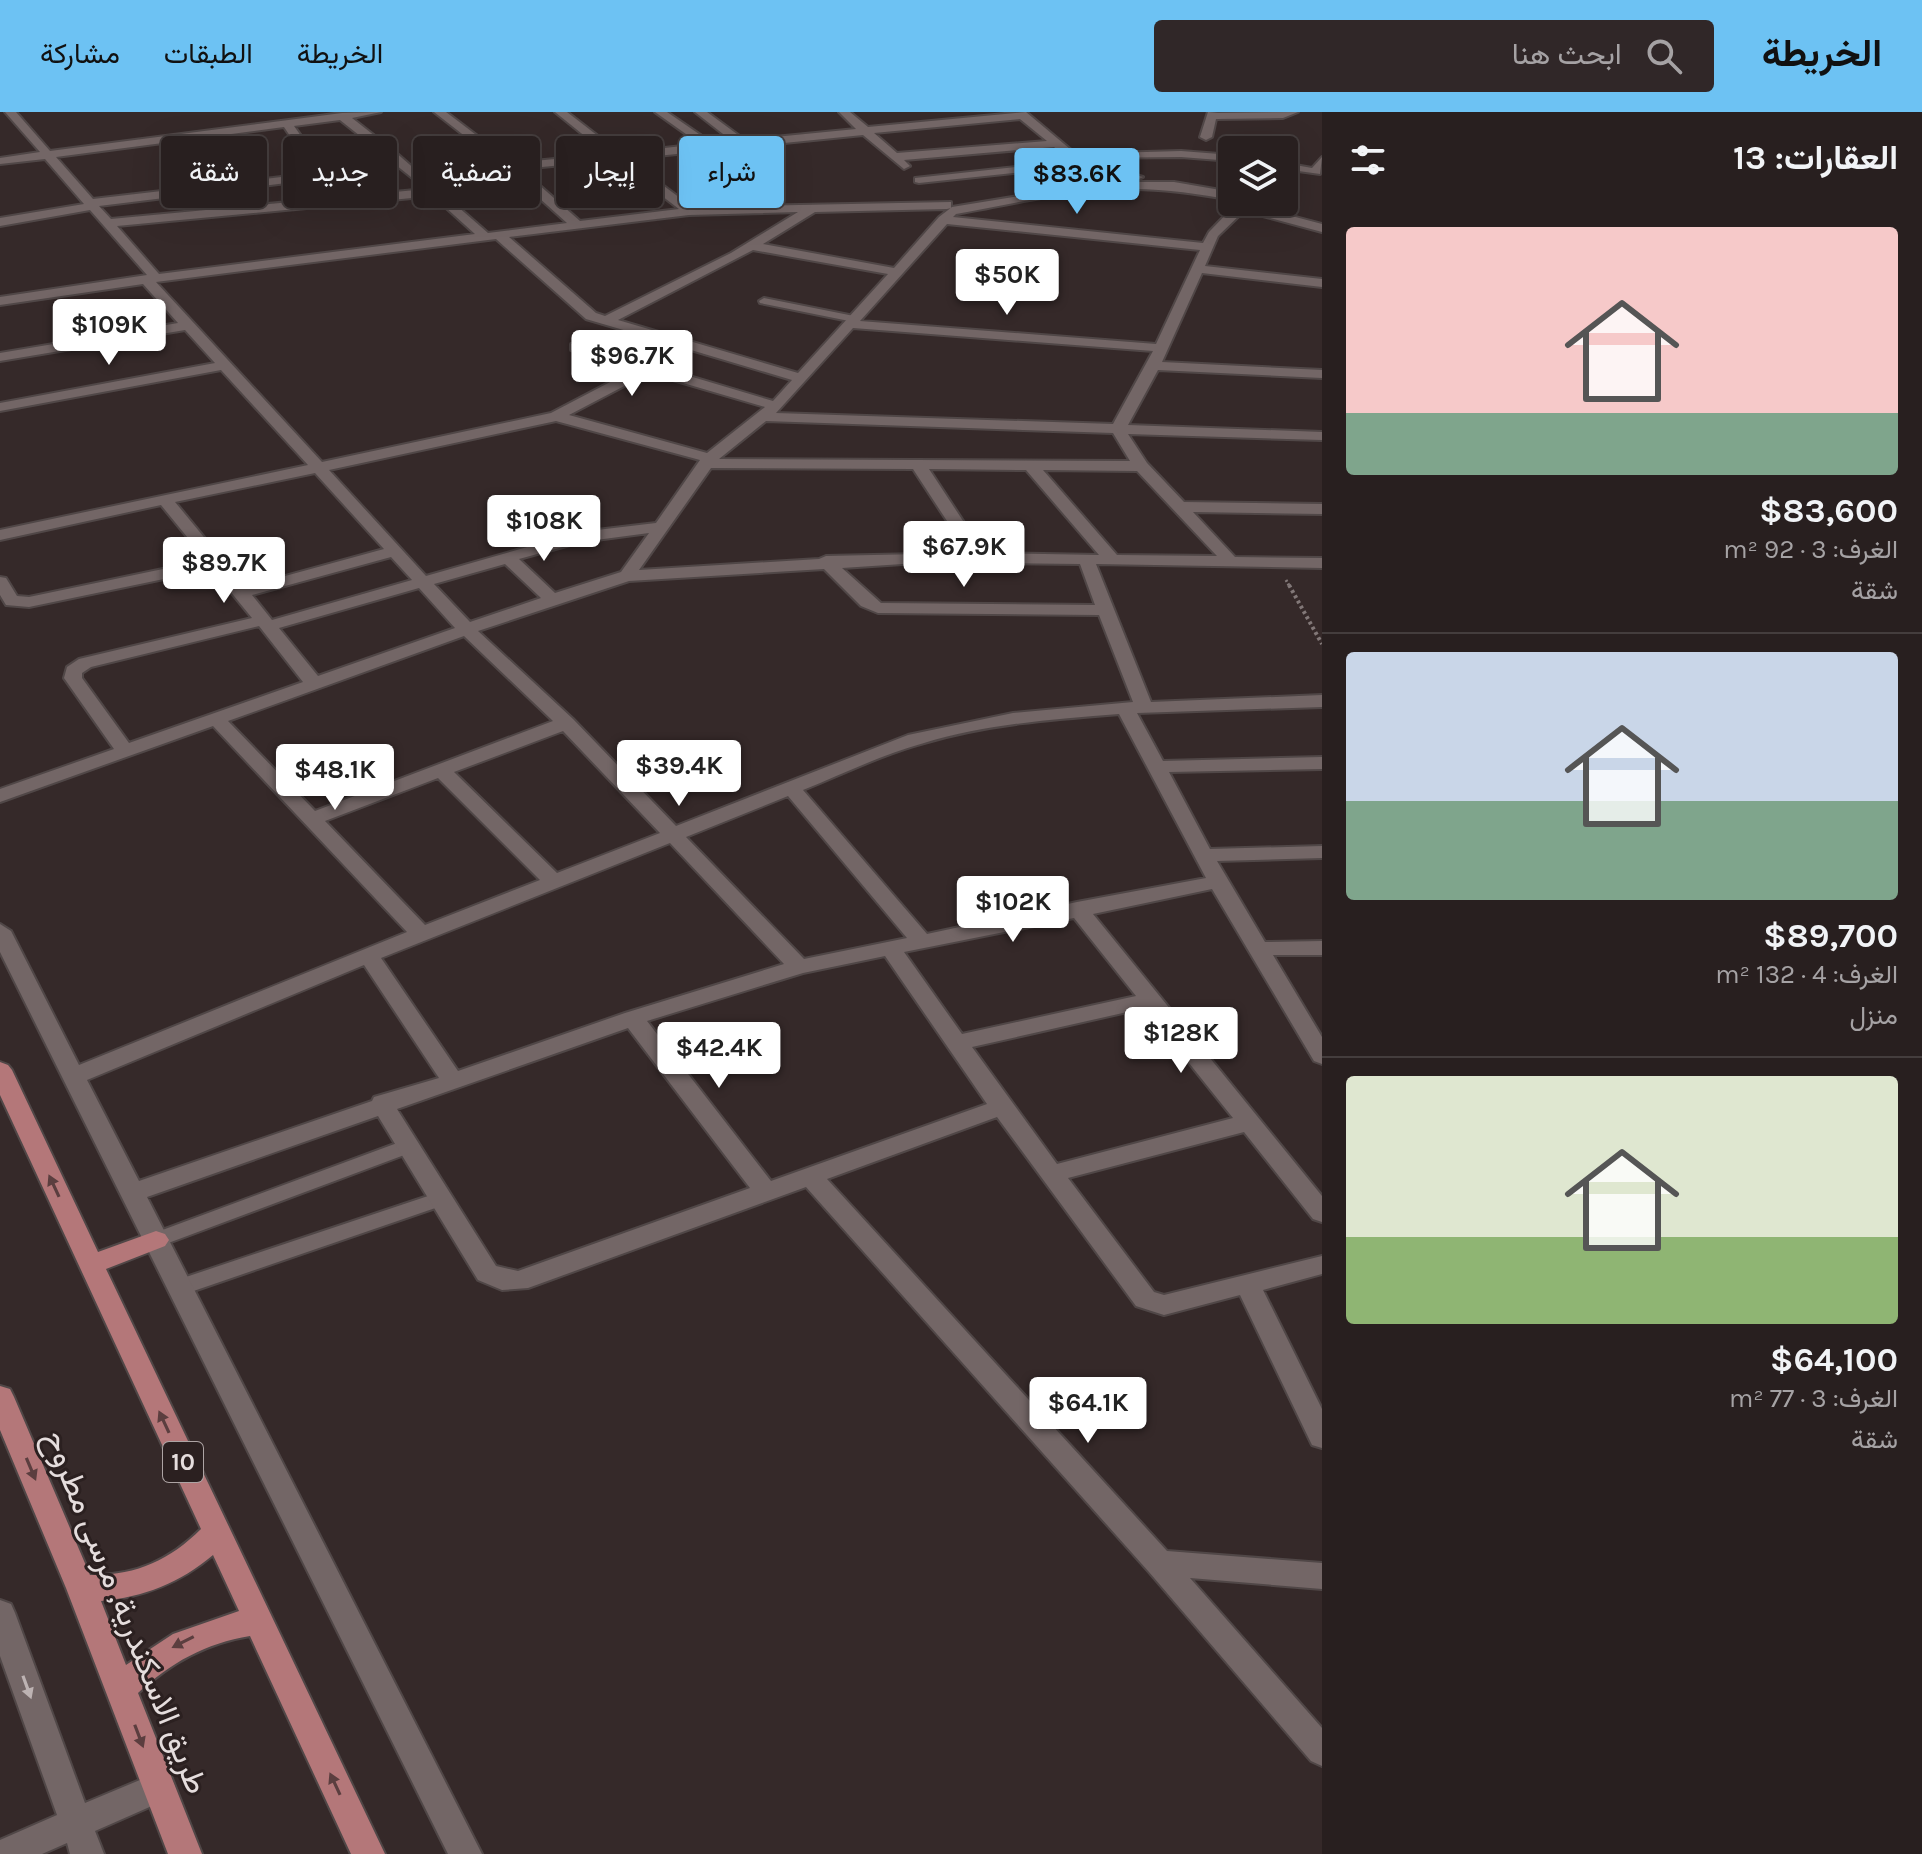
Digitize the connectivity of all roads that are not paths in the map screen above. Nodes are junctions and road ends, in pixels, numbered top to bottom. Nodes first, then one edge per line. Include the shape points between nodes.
1 (10, 112) edge
2 (294, 112) edge
3 (376, 112) edge
4 (439, 112) edge
5 (560, 112) edge
6 (660, 112) edge
7 (700, 112) edge
8 (1293, 112) edge
9 (1021, 114) edge
10 (1213, 114) edge
11 (342, 116) junction
12 (844, 117) edge
13 (303, 122) junction
14 (821, 122) dead end
15 (287, 124) junction
16 (865, 131) junction
17 (729, 133) junction
18 (295, 136) edge
19 (368, 136) edge
20 (470, 136) edge
21 (591, 136) edge
22 (695, 136) edge
23 (733, 136) edge
24 (1206, 137) dead end
25 (784, 140) edge
26 (1057, 143) junction
27 (48, 155) junction
28 (894, 157) junction
29 (1218, 157) edge
30 (397, 159) edge
31 (1077, 159) junction
32 (0, 161) edge
33 (1298, 169) edge
34 (1320, 169) edge
35 (413, 172) edge
36 (283, 180) edge
37 (919, 180) junction
38 (1186, 189) junction
39 (663, 191) edge
40 (540, 192) edge
41 (1218, 196) edge
42 (92, 204) junction
43 (283, 206) edge
44 (456, 208) edge
45 (812, 208) junction
46 (689, 211) junction
47 (948, 212) junction
48 (1228, 216) edge
49 (1286, 216) edge
50 (0, 222) edge
51 (108, 223) junction
52 (576, 224) junction
53 (1322, 228) edge
54 (491, 235) junction
55 (752, 246) junction
56 (1207, 247) junction
57 (1196, 269) junction
58 (896, 272) junction
59 (151, 279) junction
60 (1322, 283) edge
61 (0, 287) edge
62 (4, 300) edge
63 (764, 301) dead end
64 (605, 321) junction
65 (852, 322) junction
66 (188, 325) junction
67 (689, 346) junction
68 (576, 347) dead end
69 (1161, 348) junction
70 (0, 357) edge
71 (224, 365) junction
72 (1153, 366) junction
73 (647, 369) junction
74 (1322, 374) edge
75 (800, 378) junction
76 (0, 407) edge
77 (770, 412) junction
78 (556, 416) junction
79 (1118, 429) junction
80 (1322, 436) edge
81 (708, 460) junction
82 (917, 463) junction
83 (1030, 465) junction
84 (1141, 466) junction
85 (319, 468) junction
86 (166, 501) junction
87 (1179, 507) junction
88 (1322, 509) edge
89 (661, 527) junction
90 (0, 535) edge
91 (395, 551) junction
92 (507, 557) junction
93 (979, 557) junction
94 (1086, 559) junction
95 (1112, 559) junction
96 (826, 561) junction
97 (1230, 561) junction
98 (216, 563) junction
99 (1322, 563) edge
100 (627, 576) junction
101 (422, 581) junction
102 (0, 582) edge
103 (241, 593) junction
104 (552, 599) junction
105 (1105, 610) junction
106 (266, 623) junction
107 (466, 629) junction
108 (315, 684) junction
109 (1322, 701) edge
110 (1136, 710) junction
111 (216, 719) junction
112 (566, 723) junction
113 (126, 752) junction
114 (1322, 763) edge
115 (1158, 767) junction
116 (441, 770) junction
117 (791, 788) junction
118 (0, 796) edge
119 (312, 819) junction
120 (674, 833) junction
121 (1322, 852) edge
122 (1204, 855) junction
123 (554, 882) junction
124 (1218, 882) junction
125 (1077, 908) junction
126 (0, 931) edge
127 (422, 935) junction
128 (920, 940) junction
129 (889, 947) junction
130 (1322, 948) edge
131 (1258, 949) junction
132 (369, 956) junction
133 (799, 967) junction
134 (1150, 1000) junction
135 (633, 1018) junction
136 (957, 1043) junction
137 (1322, 1056) edge
138 (0, 1070) edge
139 (74, 1076) junction
140 (452, 1080) junction
141 (382, 1103) junction
142 (1002, 1107) junction
143 (1249, 1122) junction
144 (408, 1146) junction
145 (1051, 1174) junction
146 (810, 1176) junction
147 (766, 1192) junction
148 (132, 1193) junction
149 (440, 1199) junction
150 (1322, 1213) edge
151 (156, 1240) junction
152 (91, 1265) junction
153 (1322, 1265) edge
154 (1247, 1284) junction
155 (179, 1288) junction
156 (0, 1397) edge
157 (1322, 1437) edge
158 (216, 1533) junction
159 (1159, 1563) junction
160 (1322, 1576) edge
161 (81, 1588) junction
162 (0, 1613) edge
163 (258, 1621) junction
164 (121, 1689) junction
165 (1322, 1751) edge
166 (159, 1787) junction
167 (75, 1821) junction
168 (5, 1854) edge
169 (87, 1854) edge
170 (185, 1854) edge
171 (368, 1854) edge
172 (465, 1854) edge

1 - 27 street
2 - 13 street
3 - 11 street
4 - 20 street
5 - 21 street
6 - 22 street
7 - 17 street
8 - 10 street
9 - 16 street
9 - 26 street
10 - 24 street
11 - 13 street
11 - 19 street
12 - 16 street
13 - 15 street
14 - 17 street
15 - 18 street
15 - 27 street
16 - 25 street
16 - 28 street
17 - 23 street
26 - 28 street
26 - 31 street
27 - 32 street
27 - 42 street
28 - 37 street
29 - 31 street
30 - 35 street
31 - 37 street
31 - 38 street
33 - 34 street
36 - 42 street
37 - 47 street
38 - 41 street
38 - 47 street via 1098,187
39 - 46 street
40 - 52 street
42 - 50 street
42 - 51 street
43 - 51 street
44 - 54 street
45 - 46 street
45 - 47 street
45 - 55 street
46 - 52 street
47 - 56 street
47 - 58 street
48 - 56 street
49 - 53 street
51 - 59 street
52 - 54 street
54 - 59 street
54 - 64 street via 585,312
55 - 58 street
55 - 64 street
56 - 57 street
57 - 60 street
57 - 69 street
58 - 65 street
59 - 62 street
59 - 66 street
61 - 62 street
63 - 65 lane
64 - 67 street
65 - 69 street
65 - 75 street
66 - 70 street
66 - 71 street
67 - 73 street
67 - 75 street
68 - 73 street
69 - 72 street
71 - 76 street
71 - 85 street
72 - 74 street
72 - 79 street
73 - 77 street
73 - 78 street
75 - 77 street
77 - 79 street
77 - 81 street
78 - 81 street
78 - 85 street
79 - 80 street
79 - 84 street
81 - 82 street
81 - 89 street
82 - 83 street
82 - 93 street
83 - 84 street
83 - 95 street
84 - 87 street
85 - 86 street
85 - 91 street
86 - 90 street
86 - 98 street
87 - 88 street
87 - 97 street
89 - 92 street via 598,533
89 - 100 street
91 - 101 street
91 - 103 street
92 - 101 street
92 - 104 street
93 - 94 street
93 - 96 street
94 - 95 street
94 - 105 street
95 - 97 street
96 - 100 street
96 - 105 street via 878,608
97 - 99 street
98 - 102 street via 29,602 12,601
98 - 103 street
100 - 104 street
101 - 106 street
101 - 107 street
103 - 106 street
104 - 107 street
105 - 110 street
106 - 108 street
106 - 113 street via 77,667 73,678
107 - 108 street
107 - 112 street
108 - 111 street
109 - 110 street
110 - 115 street
110 - 117 street via 1001,720 946,730
111 - 113 street
111 - 119 street
112 - 116 street
112 - 120 street
113 - 118 street
114 - 115 street
115 - 122 street
116 - 119 street
116 - 123 street
117 - 120 street
117 - 128 street
119 - 127 street
120 - 123 street
120 - 133 street
121 - 122 street
122 - 124 street
123 - 127 street
124 - 125 street
124 - 131 street
125 - 128 street
125 - 134 street
126 - 139 street
127 - 132 street
128 - 129 street
129 - 133 street
129 - 136 street
130 - 131 street
131 - 137 street
132 - 139 street
132 - 140 street
133 - 135 street
134 - 136 street
134 - 143 street
135 - 140 street
135 - 147 street
136 - 142 street
152 -> 138 main road, 10
139 - 148 street
140 - 141 street
141 - 144 street
141 - 148 street
142 - 145 street
142 - 146 street
143 - 145 street
143 - 150 street
144 - 149 street
144 - 151 lane
145 - 154 street via 1145,1299 1164,1305
146 - 147 street
146 - 159 street
147 - 149 street via 519,1281 487,1273
148 - 151 street
149 - 155 lane
151 - 152 main road
151 - 155 street
158 -> 152 main road, 10
153 - 154 street
154 - 157 street
155 - 172 street
156 -> 161 main road, طريق الاسكندرية, مرسى مطروح
158 - 161 main road via 181,1566 158,1578 107,1590
158 - 163 main road, 10
159 - 160 street
159 - 165 street
161 - 164 main road, طريق الاسكندرية, مرسى مطروح
162 -> 167 street
163 -> 164 main road via 198,1635 144,1667
171 -> 163 main road, 10
164 -> 166 main road, طريق الاسكندرية, مرسى مطروح
166 - 167 street
166 - 170 main road, طريق الاسكندرية, مرسى مطروح
167 - 168 street
167 - 169 street

